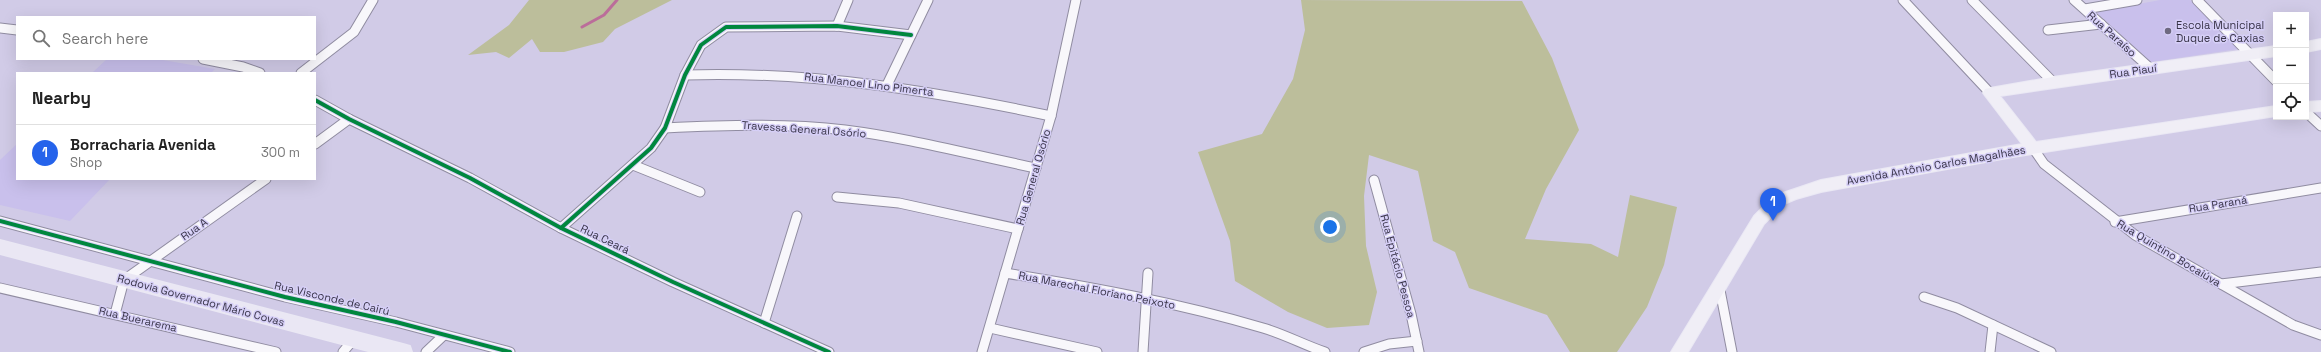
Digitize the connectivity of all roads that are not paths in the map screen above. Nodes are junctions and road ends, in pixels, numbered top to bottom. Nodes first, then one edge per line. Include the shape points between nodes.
1 (373, 0) edge
2 (848, 0) edge
3 (928, 0) edge
4 (1076, 0) edge
5 (1903, 0) edge
6 (1972, 0) edge
7 (2074, 0) edge
8 (2137, 0) edge
9 (2197, 0) edge
10 (2084, 9) junction
11 (2101, 24) junction
12 (837, 26) junction
13 (0, 28) edge
14 (16, 30) edge
15 (2048, 30) dead end
16 (911, 35) junction
17 (2321, 44) edge
18 (2309, 46) edge
19 (2273, 51) edge
20 (2250, 55) junction
21 (208, 60) edge
22 (2151, 69) junction
23 (257, 72) edge
24 (303, 72) edge
25 (685, 75) junction
26 (2273, 78) edge
27 (2053, 82) junction
28 (888, 85) junction
29 (1990, 94) junction
30 (316, 101) edge
31 (2321, 106) edge
32 (2309, 107) edge
33 (2273, 111) edge
34 (2309, 115) edge
35 (1051, 116) junction
36 (349, 119) junction
37 (2321, 126) edge
38 (665, 128) junction
39 (316, 143) edge
40 (2033, 148) junction
41 (633, 166) junction
42 (1036, 168) junction
43 (265, 180) edge
44 (1374, 180) dead end
45 (2321, 188) edge
46 (700, 192) dead end
47 (837, 198) dead end
48 (797, 216) dead end
49 (0, 221) edge
50 (2115, 222) junction
51 (561, 228) junction
52 (1018, 229) junction
53 (0, 247) edge
54 (151, 260) junction
55 (2321, 272) edge
56 (1005, 273) junction
57 (1148, 273) dead end
58 (124, 280) junction
59 (1719, 284) junction
60 (2221, 284) junction
61 (0, 288) edge
62 (1924, 297) dead end
63 (1146, 298) junction
64 (115, 314) junction
65 (764, 323) junction
66 (1992, 325) junction
67 (990, 328) junction
68 (444, 335) junction
69 (2321, 335) edge
70 (1417, 341) junction
71 (348, 346) edge
72 (276, 352) edge
73 (403, 352) edge
74 (426, 352) edge
75 (510, 352) edge
76 (829, 352) edge
77 (982, 352) edge
78 (1097, 352) edge
79 (1143, 352) edge
80 (1325, 352) edge
81 (1364, 352) edge
82 (1419, 352) edge
83 (1679, 352) edge
84 (1732, 352) edge
85 (1990, 352) edge
86 (2051, 352) edge

1 - 24 street via 354,32
2 - 12 street
3 - 16 street
4 - 35 street, Rua General Osório
5 - 29 street
6 - 27 street
7 - 10 street, Rua Paraíso
8 - 10 street
9 - 20 street
10 - 11 street, Rua Paraíso
11 - 15 street
11 - 22 street, Rua Paraíso
12 - 16 street
12 - 25 street via 726,27 701,45
13 - 14 street
16 - 28 street
17 - 18 main road
19 - 20 main road, Rua Piauí
20 - 22 main road, Rua Piauí
20 - 26 street
21 - 23 street
22 - 27 main road, Rua Piauí
25 - 28 street, Rua Manoel Lino Pimerta via 756,74 832,78
25 - 38 street
27 - 29 main road, Rua Piauí
28 - 35 street, Rua Manoel Lino Pimerta via 964,97
29 - 40 main road
30 - 36 street, Rua Ceará
31 - 32 main road
33 - 40 main road, Avenida Antônio Carlos Magalhães
34 - 37 street
35 - 42 street, Rua General Osório
36 - 39 street
36 - 51 street, Rua Ceará via 470,178
38 - 41 street via 651,148
38 - 42 street, Travessa General Osório via 732,124 834,129 906,140
40 - 50 street, Rua Quintino Bocaiúva via 2044,164
40 - 59 main road, Avenida Antônio Carlos Magalhães via 1821,186 1792,194 1779,200 1759,220
41 - 46 street
41 - 51 street
42 - 52 street, Rua General Osório
43 - 54 street, Rua A
44 - 70 street, Rua Epitácio Pessoa
45 - 50 street, Rua Paraná
47 - 52 street via 899,203
48 - 65 street
49 - 54 street, Rua Visconde de Cairú
50 - 60 street, Rua Quintino Bocaiúva via 2140,239
51 - 65 street, Rua Ceará
52 - 56 street, Rua General Osório
53 - 58 highway, Rodovia Governador Mário Covas
54 - 58 street, Rua A
54 - 68 street, Rua Visconde de Cairú via 284,297
55 - 60 street
56 - 63 street, Rua Marechal Floriano Peixoto
56 - 67 street, Rua General Osório
57 - 63 street
58 - 64 street
58 - 71 highway, Rodovia Governador Mário Covas
59 - 83 main road, Avenida Antônio Carlos Magalhães
59 - 84 street
60 - 69 street, Rua Quintino Bocaiúva via 2293,325
61 - 64 street, Rua Buerarema
62 - 66 street via 1945,303
63 - 79 street
63 - 80 street, Rua Marechal Floriano Peixoto via 1263,328
64 - 72 street, Rua Buerarema
65 - 76 street, Rua Ceará
66 - 85 street
66 - 86 street
67 - 77 street, Rua General Osório
67 - 78 street
68 - 74 street
68 - 75 street, Rua Visconde de Cairú
70 - 81 street via 1385,345
70 - 82 street, Rua Epitácio Pessoa
71 - 73 highway, Rodovia Governador Mário Covas

